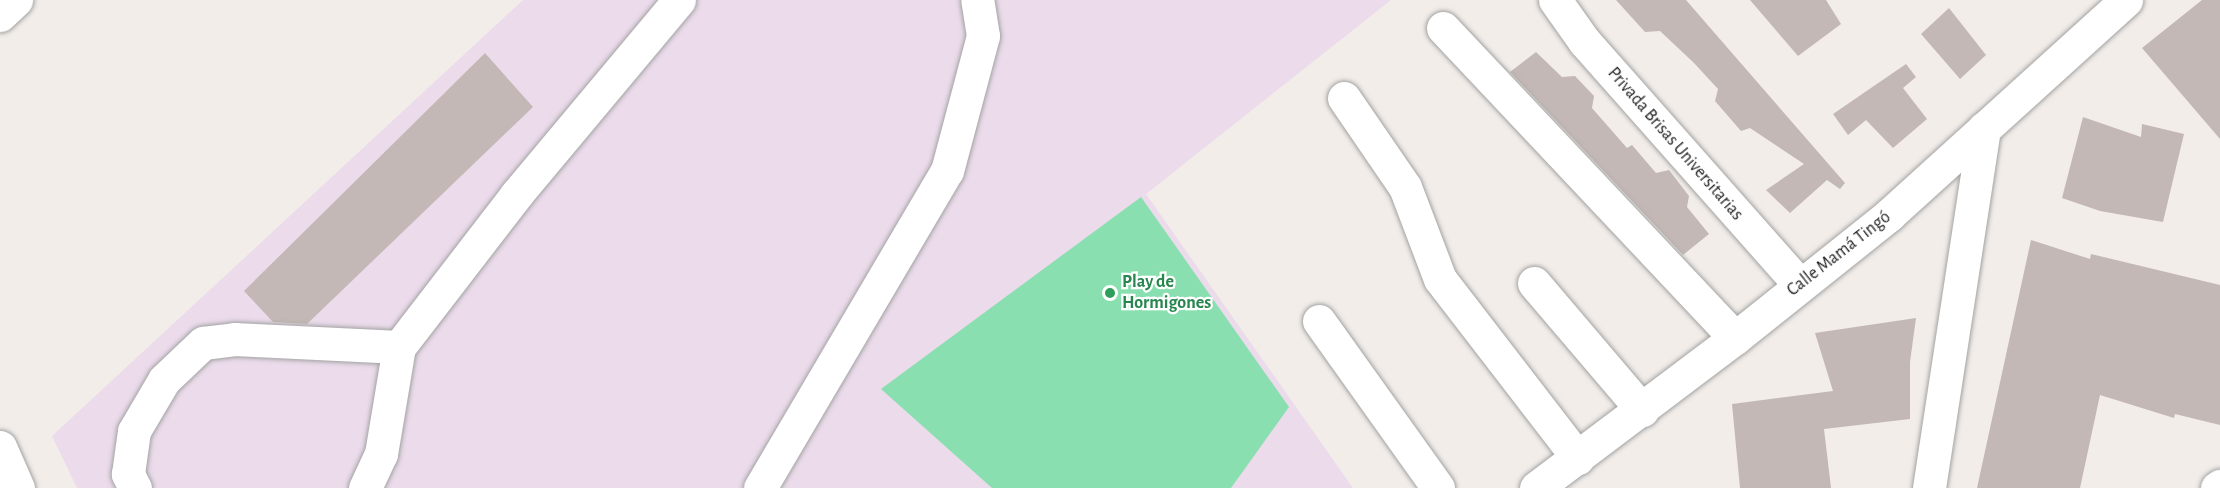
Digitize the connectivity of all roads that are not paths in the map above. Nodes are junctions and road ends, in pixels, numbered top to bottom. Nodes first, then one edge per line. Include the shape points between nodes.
1 (16, 0) edge
2 (679, 0) edge
3 (977, 0) edge
4 (1555, 0) edge
5 (2122, 1) edge
6 (0, 15) edge
7 (1443, 28) dead end
8 (1344, 98) dead end
9 (1984, 128) junction
10 (1534, 283) dead end
11 (1800, 285) junction
12 (1319, 321) dead end
13 (1735, 338) junction
14 (399, 347) junction
15 (1642, 410) junction
16 (0, 447) edge
17 (1578, 458) junction
18 (18, 488) edge
19 (135, 488) edge
20 (365, 488) edge
21 (760, 488) edge
22 (1438, 488) edge
23 (1536, 488) edge
24 (1929, 488) edge

1 - 6 street
2 - 14 street via 516,195
3 - 21 street via 983,36 947,171
4 - 11 street, Privada Brisas Universitarias via 1584,41
5 - 9 street, Calle Mamá Tingó
7 - 13 street
8 - 17 street via 1405,187 1440,279
9 - 11 street, Calle Mamá Tingó via 1889,215
9 - 24 street
10 - 15 street
11 - 13 street, Calle Mamá Tingó
12 - 22 street
13 - 15 street, Calle Mamá Tingó
14 - 19 street via 235,339 203,343 164,380 134,431 128,474
14 - 20 street via 381,454
15 - 17 street, Calle Mamá Tingó
16 - 18 street
17 - 23 street, Calle Mamá Tingó

